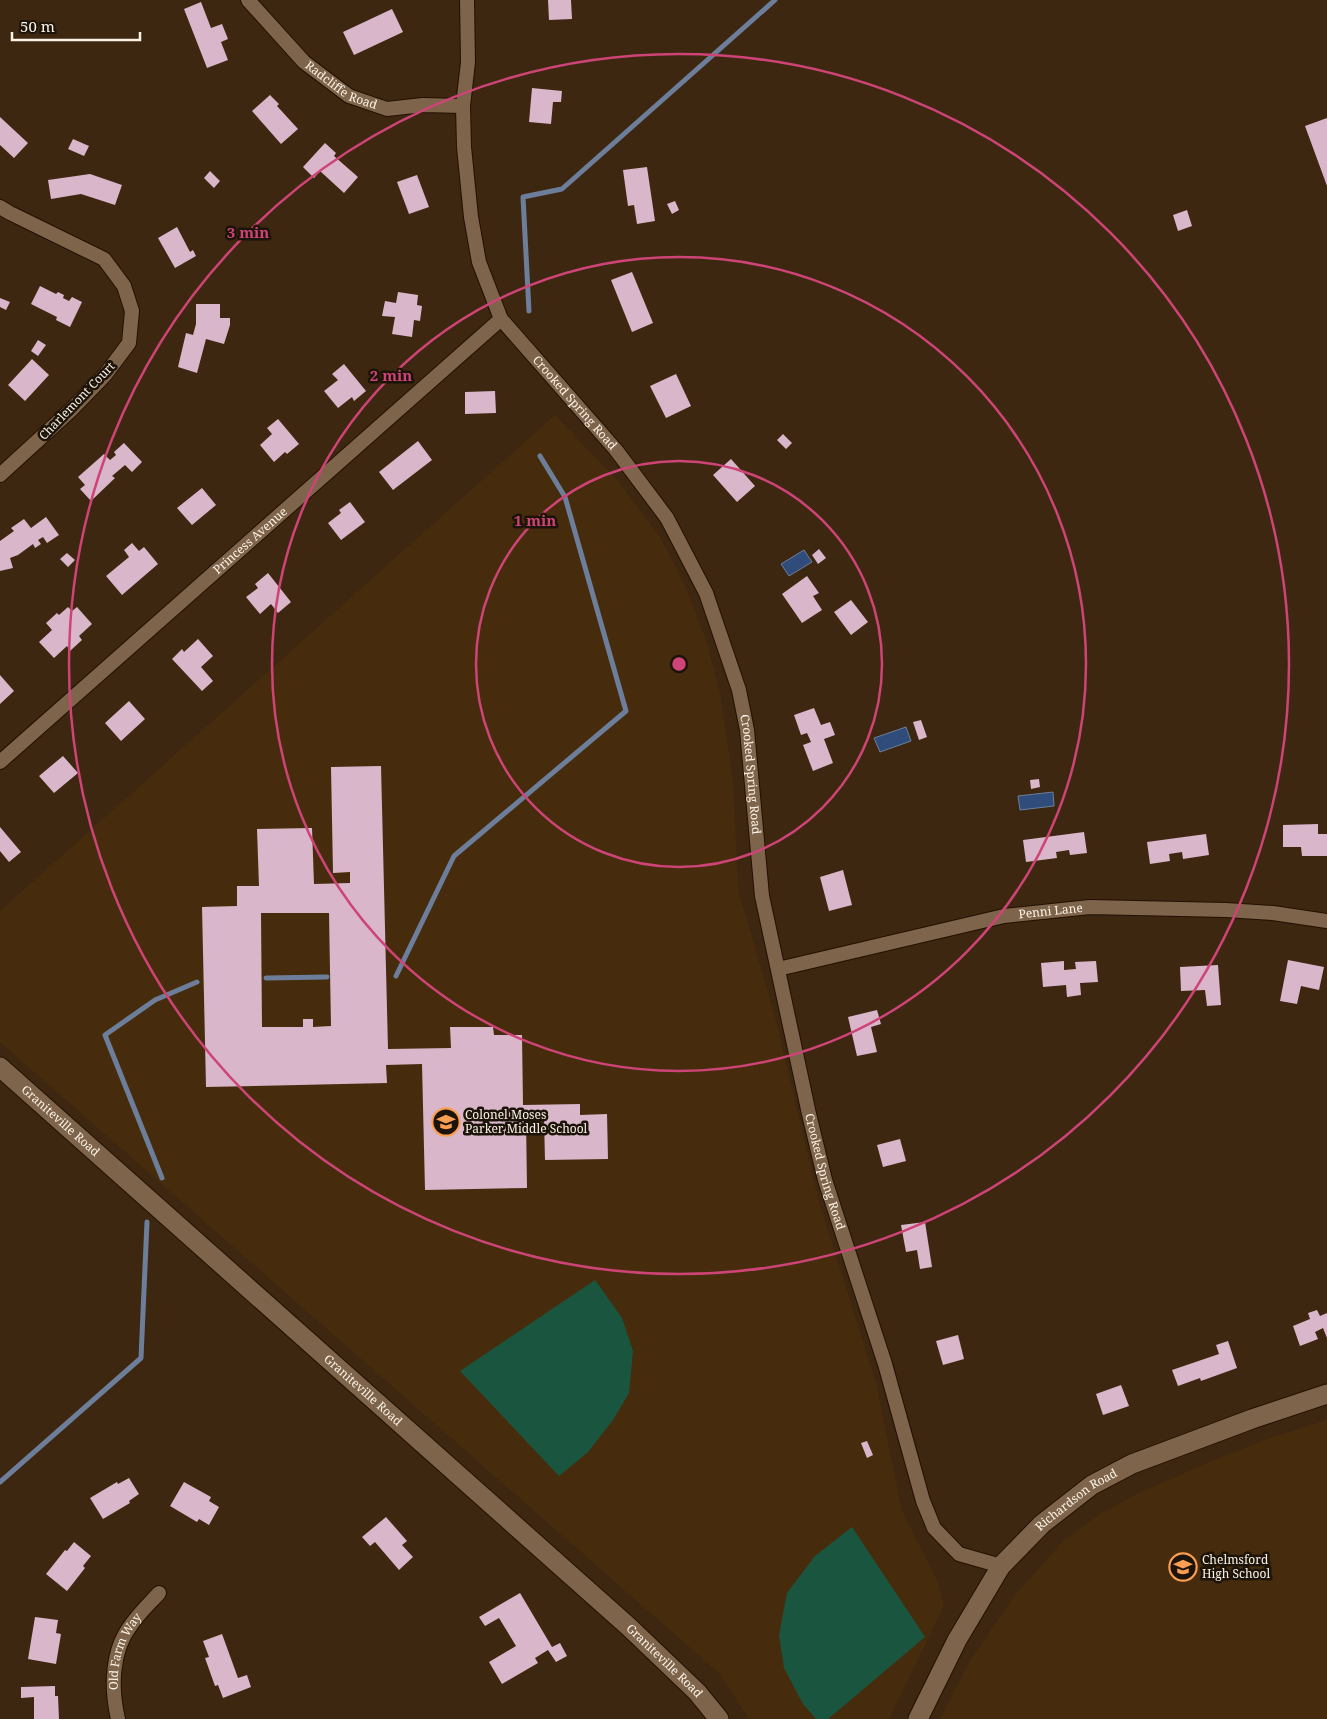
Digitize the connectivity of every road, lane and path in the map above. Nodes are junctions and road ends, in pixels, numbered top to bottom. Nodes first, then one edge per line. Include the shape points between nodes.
1 (248, 0) edge
2 (468, 0) edge
3 (463, 106) junction
4 (0, 207) edge
5 (501, 319) junction
6 (0, 475) edge
7 (0, 762) edge
8 (1327, 921) edge
9 (778, 969) junction
10 (0, 1067) edge
11 (1327, 1394) edge
12 (1001, 1566) junction
13 (159, 1592) dead end
14 (118, 1719) edge
15 (719, 1719) edge
16 (918, 1719) edge

1 - 3 street, Radcliffe Road via 304,62 349,96 387,109 422,105
2 - 3 street, Crooked Spring Road via 468,62
3 - 5 street, Crooked Spring Road via 471,217 479,262
4 - 6 street, Charlemont Court via 104,259 124,286 132,311 129,343 105,375
5 - 7 street, Princess Avenue
5 - 9 street, Crooked Spring Road via 616,450 667,518 706,593 739,690 747,730 762,896
8 - 9 street, Penni Lane via 1226,910 1090,907 1004,916
9 - 12 street, Crooked Spring Road via 825,1180 885,1364 923,1501 934,1528 959,1554
10 - 15 main road, Graniteville Road via 629,1627 698,1692
11 - 12 main road, Richardson Road via 1132,1464 1092,1485 1042,1524
12 - 16 main road, Richardson Road via 957,1640
13 - 14 street, Old Farm Way via 129,1626 121,1644 113,1685

